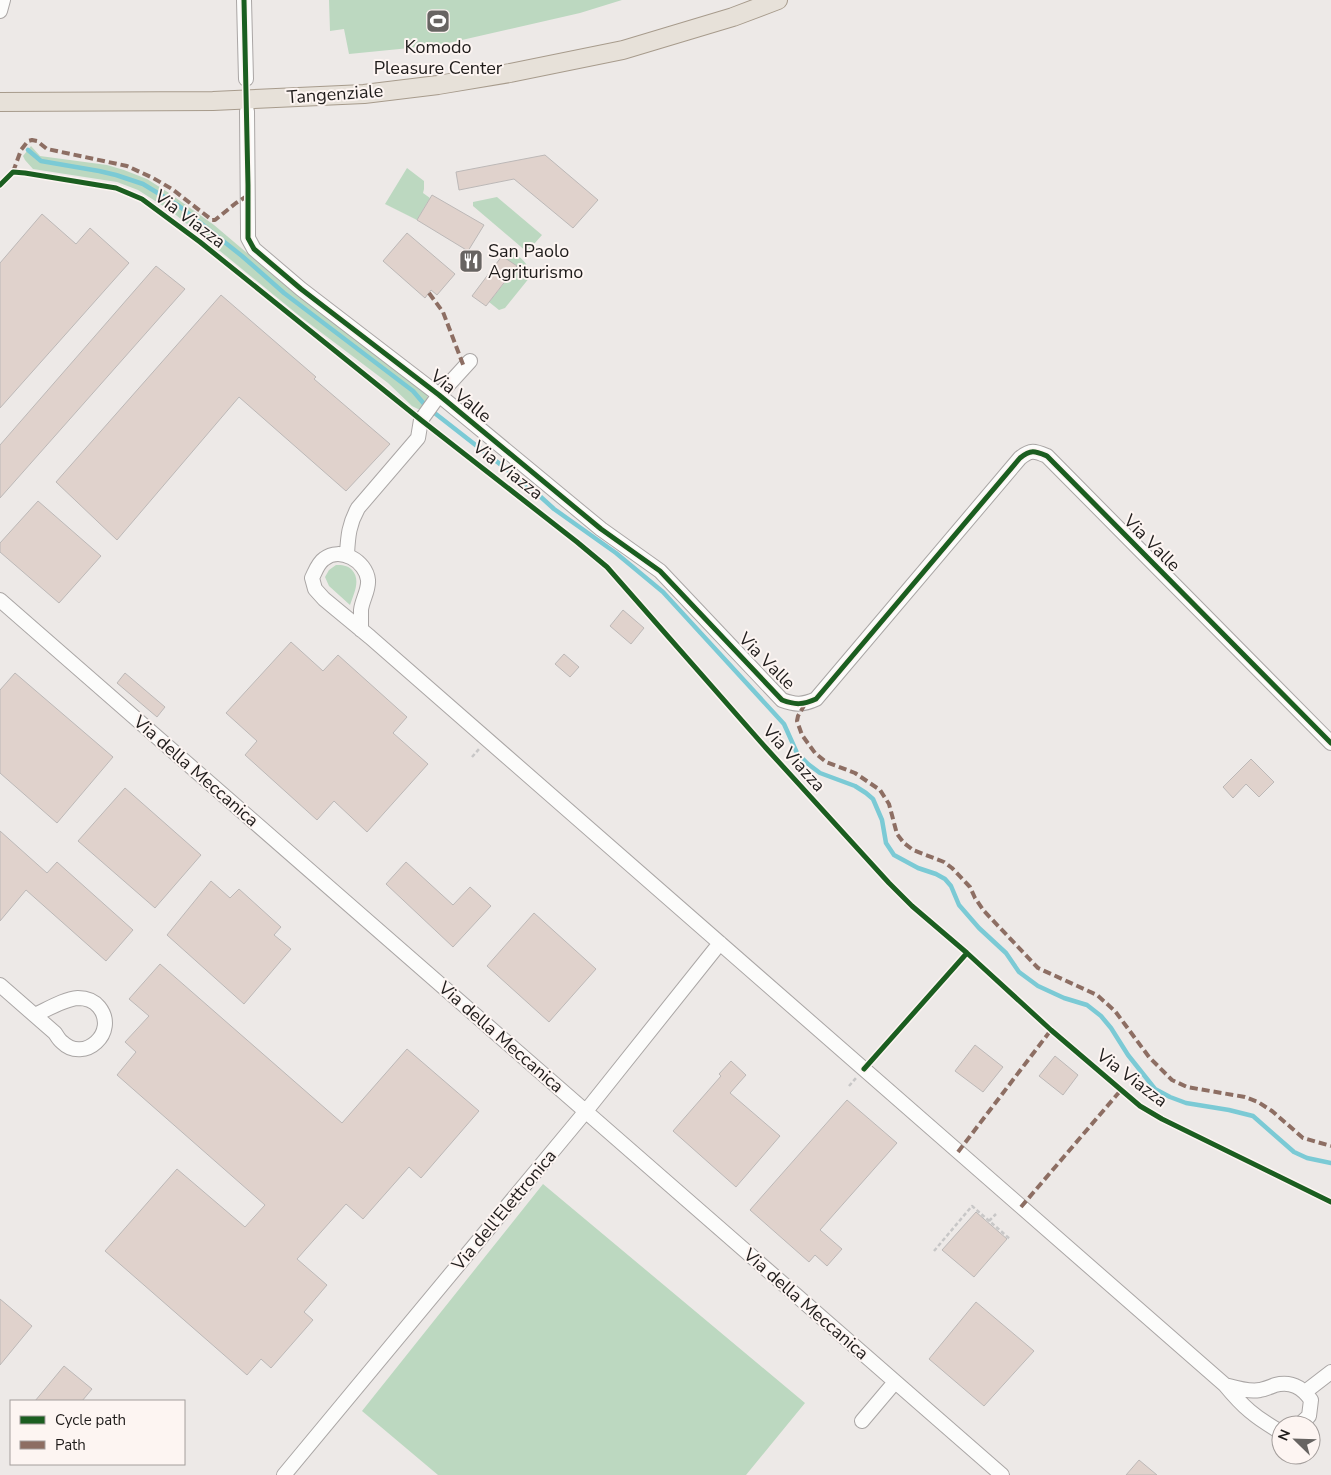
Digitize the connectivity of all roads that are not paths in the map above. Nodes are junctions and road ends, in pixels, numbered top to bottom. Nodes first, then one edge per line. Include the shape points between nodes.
1 (3, 0) edge
2 (244, 0) edge
3 (778, 0) edge
4 (0, 11) edge
5 (246, 79) dead end
6 (0, 102) edge
7 (247, 111) dead end
8 (470, 361) dead end
9 (439, 395) junction
10 (347, 554) junction
11 (0, 600) edge
12 (361, 630) junction
13 (1331, 743) edge
14 (720, 943) junction
15 (0, 985) edge
16 (35, 1015) junction
17 (586, 1111) junction
18 (1331, 1372) edge
19 (895, 1382) junction
20 (1225, 1385) junction
21 (1305, 1392) junction
22 (1309, 1415) edge
23 (862, 1421) dead end
24 (1271, 1426) edge
25 (284, 1475) edge
26 (1002, 1475) edge

1 - 4 street
2 - 5 street
3 - 6 main road, Tangenziale via 733,18 622,50 438,86 364,94 213,101
7 - 9 street, Via Valle via 248,238 254,249 300,289
8 - 9 street
9 - 10 street via 421,420 418,438 358,508 348,534
9 - 13 street, Via Valle via 601,529 660,571 782,700 793,704 805,704 816,699 1020,458 1035,451 1047,456
10 - 12 street via 365,570 368,580 361,610
10 - 12 street via 325,558 312,578 315,589 324,599
11 - 17 street, Via della Meccanica
12 - 14 street
14 - 17 street, Via dell'Elettronica
14 - 20 street
15 - 16 street
16 - 16 street via 62,1043 72,1048 92,1046 99,1040 105,1025 95,1003 81,998
17 - 19 street, Via della Meccanica
17 - 25 street, Via dell'Elettronica
18 - 21 street
19 - 23 street
19 - 26 street, Via della Meccanica
20 - 21 street via 1241,1390 1259,1390 1292,1383
20 - 24 street via 1239,1402
21 - 22 street via 1311,1400

